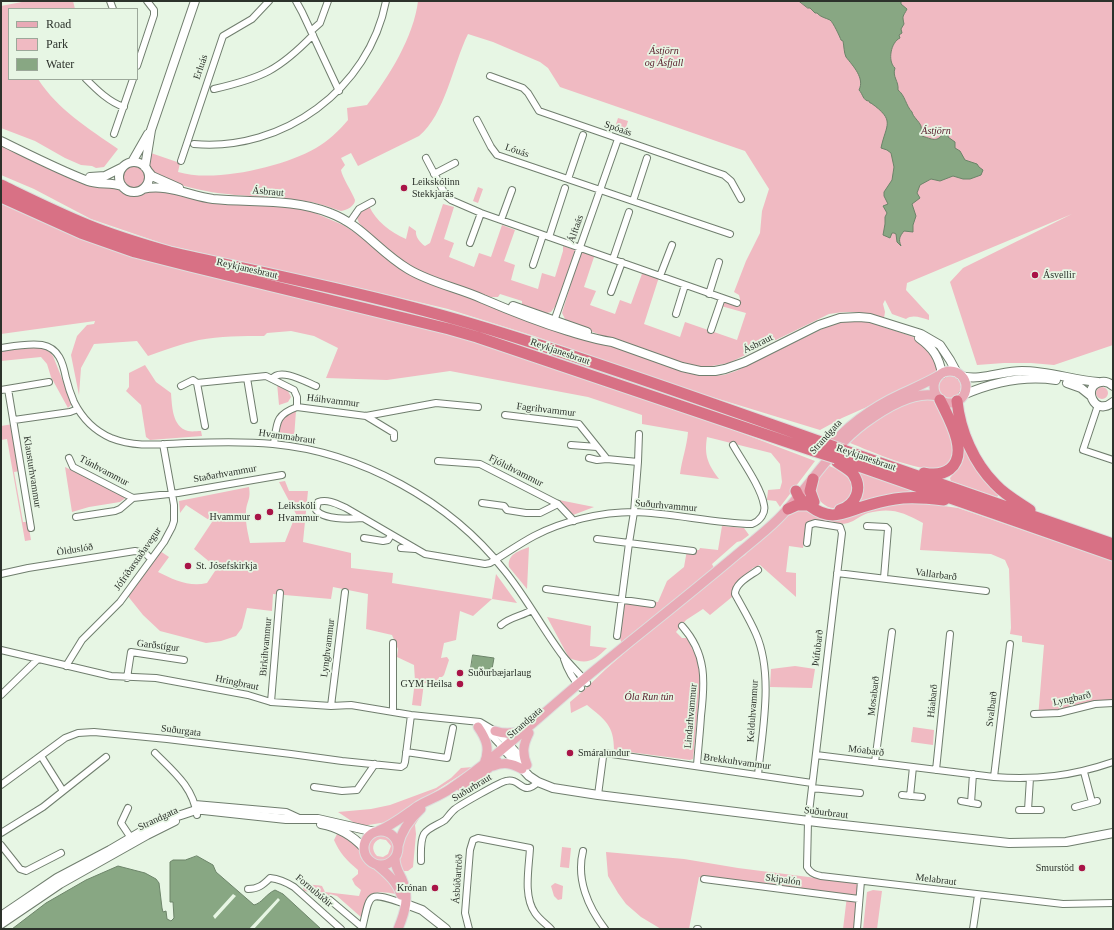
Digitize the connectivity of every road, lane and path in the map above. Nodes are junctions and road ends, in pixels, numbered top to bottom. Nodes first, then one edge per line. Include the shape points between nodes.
1 (147, 1) edge
2 (195, 1) edge
3 (269, 1) edge
4 (296, 1) edge
5 (328, 1) edge
6 (386, 1) edge
7 (312, 33) junction
8 (138, 60) edge
9 (490, 76) dead end
10 (87, 80) edge
11 (133, 80) edge
12 (214, 89) dead end
13 (339, 91) junction
14 (124, 108) junction
15 (477, 120) dead end
16 (150, 130) junction
17 (114, 134) dead end
18 (584, 135) dead end
19 (618, 139) junction
20 (1, 141) edge
21 (194, 144) dead end
22 (426, 158) dead end
23 (647, 158) dead end
24 (182, 161) dead end
25 (132, 162) junction
26 (455, 163) dead end
27 (121, 168) junction
28 (146, 168) junction
29 (434, 174) junction
30 (84, 178) junction
31 (568, 179) junction
32 (1, 185) edge
33 (122, 186) junction
34 (565, 188) dead end
35 (143, 189) junction
36 (512, 190) dead end
37 (601, 190) junction
38 (182, 191) junction
39 (1, 197) edge
40 (741, 199) dead end
41 (633, 201) junction
42 (372, 202) dead end
43 (630, 212) dead end
44 (481, 213) junction
45 (501, 220) junction
46 (350, 222) junction
47 (730, 234) dead end
48 (546, 236) junction
49 (470, 243) dead end
50 (672, 245) dead end
51 (580, 248) junction
52 (613, 259) junction
53 (622, 262) junction
54 (720, 262) dead end
55 (533, 265) dead end
56 (660, 276) junction
57 (685, 285) junction
58 (611, 292) dead end
59 (709, 294) junction
60 (722, 298) junction
61 (737, 304) dead end
62 (676, 314) dead end
63 (554, 323) junction
64 (711, 330) dead end
65 (910, 331) junction
66 (1, 348) edge
67 (940, 375) junction
68 (959, 375) junction
69 (247, 378) junction
70 (272, 379) junction
71 (49, 382) dead end
72 (1098, 382) junction
73 (197, 383) junction
74 (181, 386) dead end
75 (316, 386) dead end
76 (1113, 386) edge
77 (8, 389) junction
78 (1, 390) edge
79 (1091, 396) junction
80 (939, 398) junction
81 (960, 398) junction
82 (1112, 404) edge
83 (1098, 406) junction
84 (297, 407) junction
85 (478, 407) dead end
86 (78, 409) junction
87 (506, 415) dead end
88 (366, 416) junction
89 (14, 420) junction
90 (254, 420) dead end
91 (205, 426) dead end
92 (640, 434) dead end
93 (394, 438) dead end
94 (163, 444) junction
95 (274, 444) junction
96 (571, 445) dead end
97 (733, 445) dead end
98 (597, 447) junction
99 (835, 456) junction
100 (69, 458) dead end
101 (589, 458) dead end
102 (607, 459) junction
103 (1113, 460) edge
104 (438, 461) dead end
105 (638, 462) junction
106 (898, 469) junction
107 (282, 475) dead end
108 (813, 479) junction
109 (171, 493) junction
110 (799, 494) junction
111 (133, 498) junction
112 (482, 503) dead end
113 (811, 503) junction
114 (966, 503) junction
115 (558, 504) junction
116 (788, 509) junction
117 (634, 512) junction
118 (76, 517) dead end
119 (363, 518) junction
120 (574, 521) junction
121 (1052, 522) junction
122 (867, 526) dead end
123 (31, 528) dead end
124 (391, 535) junction
125 (364, 538) dead end
126 (597, 539) dead end
127 (753, 540) junction
128 (629, 543) junction
129 (807, 543) dead end
130 (1113, 544) edge
131 (401, 548) dead end
132 (416, 549) junction
133 (693, 551) dead end
134 (1113, 555) edge
135 (151, 559) junction
136 (496, 560) junction
137 (758, 570) dead end
138 (838, 573) junction
139 (1, 574) edge
140 (884, 578) junction
141 (546, 589) dead end
142 (986, 591) dead end
143 (345, 592) dead end
144 (280, 594) dead end
145 (621, 600) junction
146 (652, 604) dead end
147 (532, 610) junction
148 (501, 625) dead end
149 (682, 626) dead end
150 (892, 632) dead end
151 (950, 634) dead end
152 (616, 636) dead end
153 (393, 643) dead end
154 (1010, 644) dead end
155 (1, 650) edge
156 (38, 659) junction
157 (184, 660) dead end
158 (66, 666) junction
159 (127, 678) junction
160 (583, 684) junction
161 (1, 695) edge
162 (271, 702) junction
163 (1113, 703) edge
164 (331, 706) junction
165 (393, 712) junction
166 (1034, 714) dead end
167 (411, 715) junction
168 (474, 724) junction
169 (453, 728) dead end
170 (529, 730) junction
171 (495, 731) junction
172 (507, 749) junction
173 (406, 752) junction
174 (155, 753) dead end
175 (816, 755) junction
176 (41, 756) junction
177 (106, 758) dead end
178 (876, 762) junction
179 (1113, 762) edge
180 (375, 764) junction
181 (487, 766) junction
182 (697, 766) junction
183 (524, 767) junction
184 (913, 767) junction
185 (936, 770) junction
186 (1084, 772) junction
187 (973, 774) junction
188 (758, 775) junction
189 (994, 777) junction
190 (1030, 778) junction
191 (537, 781) junction
192 (1, 785) edge
193 (812, 785) junction
194 (314, 787) dead end
195 (63, 791) junction
196 (860, 793) dead end
197 (598, 795) junction
198 (902, 795) dead end
199 (910, 796) junction
200 (922, 797) dead end
201 (432, 799) junction
202 (961, 801) dead end
203 (970, 803) junction
204 (978, 804) dead end
205 (1075, 806) dead end
206 (128, 808) dead end
207 (196, 810) junction
208 (1019, 810) dead end
209 (1028, 810) junction
210 (1041, 810) dead end
211 (808, 821) junction
212 (376, 831) junction
213 (1113, 833) edge
214 (1, 834) edge
215 (131, 838) junction
216 (1, 845) edge
217 (398, 846) junction
218 (364, 848) junction
219 (583, 851) dead end
220 (61, 853) dead end
221 (395, 858) junction
222 (421, 861) dead end
223 (377, 865) junction
224 (704, 879) dead end
225 (862, 881) junction
226 (248, 889) dead end
227 (978, 895) junction
228 (859, 899) junction
229 (330, 900) dead end
230 (1113, 903) edge
231 (406, 904) junction
232 (1, 916) edge
233 (1, 924) edge
234 (362, 928) edge
235 (341, 929) edge
236 (398, 929) edge
237 (446, 929) edge
238 (469, 929) edge
239 (551, 929) edge
240 (605, 929) edge
241 (857, 929) edge
242 (973, 929) edge

1 - 8 street via 154,14 141,42
2 - 16 street
3 - 24 street, Erluás via 252,19 223,36
4 - 7 street
5 - 7 street, Erluás via 320,23
6 - 13 street via 379,28 372,42
7 - 12 street, Erluás via 290,58 270,71 249,80
7 - 13 street
9 - 19 street, Spóaás via 523,88 539,112
10 - 14 street via 107,98
11 - 14 street
13 - 21 street via 311,114 272,134 234,143
14 - 17 street
15 - 31 street, Lóuás via 497,155
16 - 25 street
16 - 28 street
18 - 31 street
19 - 37 street, Álftaás
19 - 40 street, Spóaás via 724,176 731,181
20 - 30 street via 58,169
22 - 29 street
23 - 41 street
25 - 27 street
25 - 28 street
26 - 29 street
27 - 30 street via 106,176
27 - 33 street via 118,176
28 - 35 street via 148,180
28 - 38 street, Ásbraut via 152,176
29 - 44 street via 446,196
30 - 33 street via 93,182
31 - 37 street, Lóuás
32 - 99 highway, Reykjanesbraut, bridge via 88,225 138,243 391,302 497,331 821,442
33 - 35 street via 134,192
34 - 48 street
35 - 38 street, Ásbraut via 157,186
36 - 45 street
37 - 41 street, Lóuás
37 - 51 street, Álftaás
38 - 46 street, Ásbraut via 215,199 297,204 329,212
39 - 99 highway, Reykjanesbraut, bridge via 81,233 135,252 477,337
41 - 47 street, Lóuás
42 - 46 street via 359,209
43 - 52 street
44 - 45 street
44 - 49 street
45 - 48 street
46 - 63 street, Ásbraut via 396,261 422,276 483,299 501,302
48 - 51 street
48 - 55 street
50 - 56 street
51 - 52 street
51 - 63 street, Álftaás
52 - 53 street
53 - 56 street
53 - 58 street
54 - 59 street
56 - 57 street
57 - 59 street
57 - 62 street
59 - 60 street
60 - 61 street
60 - 64 street
63 - 65 street, Ásbraut via 700,371 715,371 745,362 840,318 870,318
65 - 67 street, Ásbraut via 926,343 938,357
65 - 68 street, Ásbraut via 921,334 940,346
66 - 86 street, Hvammabraut via 40,345 54,350 63,364 67,384
67 - 68 main road via 949,371
67 - 80 main road via 934,384
67 - 110 main road, Strandgata via 885,402 855,422 833,442
68 - 72 street via 972,378 1022,371
68 - 81 main road via 965,383 965,391
69 - 70 street via 266,376
69 - 73 street
69 - 90 street
70 - 75 street via 276,375 285,374
70 - 84 street via 294,390
71 - 77 street
72 - 76 street via 1106,382
72 - 79 street via 1092,389
73 - 74 street via 193,380
73 - 91 street
77 - 78 street
77 - 89 street, Klausturhvammur
79 - 81 street via 1075,385 1038,378 1003,381
79 - 83 street
80 - 81 main road via 949,403
80 - 106 highway via 957,440 958,454 955,464 944,473 935,475
80 - 108 main road, Strandgata via 926,394 880,413 850,435
81 - 121 highway via 959,414 965,434 975,458 985,472 1006,494
82 - 83 street
83 - 103 street via 1083,450
84 - 88 street, Háihvammur
84 - 95 street, Háihvammur via 287,410 279,419
85 - 88 street, Háihvammur via 436,403
86 - 89 street
86 - 94 street, Hvammabraut via 99,432 110,437 127,443
87 - 98 street, Fagrihvammur via 579,424
88 - 93 street, Háihvammur via 394,433
89 - 123 street, Klausturhvammur
92 - 105 street
94 - 95 street, Hvammabraut
94 - 109 street, Jófríðarstaðavegur
95 - 136 street, Hvammabraut via 315,451 358,464 392,479 447,515
96 - 98 street
97 - 117 street, Suðurhvammur via 764,504 762,517 756,523
98 - 102 street, Fagrihvammur
99 - 106 highway, Reykjanesbraut
99 - 113 highway via 853,475 858,487 856,498 848,507 838,511
99 - 114 highway, Reykjanesbraut
100 - 111 street, Túnhvammur via 73,467
101 - 102 street
102 - 105 street
104 - 115 street, Fjóluhvammur via 480,464
105 - 117 street
106 - 121 highway, Reykjanesbraut
107 - 109 street, Staðarhvammur
108 - 110 main road, Strandgata
108 - 113 highway
109 - 111 street, Túnhvammur
109 - 135 street, Jófríðarstaðavegur via 174,521 164,542
110 - 113 highway
110 - 116 main road, Strandgata
110 - 127 main road, Strandgata
111 - 118 street, Túnhvammur via 115,511
112 - 115 street via 504,506 507,510 540,513
113 - 114 highway via 821,513 833,516 896,499 919,498
113 - 116 highway
114 - 134 highway, Reykjanesbraut
115 - 120 street, Fjóluhvammur
116 - 127 main road, Strandgata
117 - 120 street, Suðurhvammur via 611,513
117 - 128 street
119 - 119 street via 332,502 321,501 316,505 316,510 322,515 349,519
119 - 124 street
120 - 136 street, Suðurhvammur via 535,535
121 - 130 highway, Reykjanesbraut
122 - 140 street via 883,526 888,529
124 - 125 street via 388,540 383,541
124 - 132 street
126 - 128 street
127 - 160 main road, Strandgata
128 - 133 street
128 - 145 street
129 - 138 street, Þúfubarð via 810,525 815,523 840,527 842,533
131 - 132 street
132 - 136 street via 425,554 468,562 485,564
135 - 139 street, Ölduslóð via 145,553 134,551
135 - 158 street, Jófríðarstaðavegur via 120,602 82,640
136 - 147 street, Hvammabraut
137 - 188 street, Kelduhvammur via 738,585 735,594 757,635 765,671
138 - 140 street, Vallarbarð
138 - 175 street, Þúfubarð
140 - 142 street, Vallarbarð
141 - 145 street
143 - 164 street, Lynghvammur
144 - 162 street, Birkihvammur
145 - 146 street
145 - 152 street
147 - 148 street via 506,620
147 - 160 street, Hvammabraut
149 - 182 street, Lindarhvammur via 695,645 704,668 705,684
150 - 178 street, Mosabarð
151 - 185 street, Háabarð
153 - 165 street
154 - 189 street, Svalbarð
155 - 156 street, Hringbraut
156 - 158 street, Hringbraut
156 - 161 street
157 - 159 street, Garðstígur via 132,652
158 - 159 street, Hringbraut
159 - 162 street, Hringbraut via 156,678 248,695
160 - 170 main road, Strandgata
162 - 164 street, Hringbraut
163 - 166 street, Lyngbarð via 1095,704 1059,713
164 - 165 street, Hringbraut via 351,705
165 - 167 street, Hringbraut
167 - 168 street, Hringbraut
167 - 173 street, Suðurgata
168 - 171 street, Hringbraut via 480,722
168 - 172 street, Hringbraut
168 - 181 main road via 485,736 488,744
169 - 173 street via 447,758
170 - 171 main road via 513,734
170 - 172 main road, Strandgata
170 - 183 main road via 523,748
171 - 172 street, Hringbraut
172 - 181 main road, Strandgata
172 - 183 street
173 - 180 street, Suðurgata via 404,765 401,767
174 - 207 street via 189,789
175 - 178 street, Móabarð
175 - 193 street, Þúfubarð
176 - 180 street, Suðurgata via 75,733 94,732
176 - 192 street, Suðurgata
176 - 195 street
177 - 195 street
178 - 184 street, Móabarð
179 - 186 street, Móabarð
180 - 194 street via 357,790 342,791
181 - 183 main road via 506,763
181 - 201 main road, Strandgata via 470,782
182 - 188 street, Brekkuhvammur
182 - 197 street, Brekkuhvammur via 605,753
183 - 191 street
184 - 185 street, Móabarð
184 - 199 street
185 - 187 street, Móabarð
186 - 190 street, Móabarð
186 - 205 street via 1094,802
187 - 189 street, Móabarð
187 - 203 street
188 - 193 street, Brekkuhvammur
189 - 190 street, Móabarð
190 - 209 street
191 - 197 street, Suðurbraut via 553,788
191 - 222 street, Suðurbraut via 528,789 515,782 505,781 455,809 426,832 423,837
193 - 196 street
193 - 211 street, Þúfubarð
195 - 214 street
197 - 211 street, Suðurbraut
198 - 199 street
199 - 200 street
201 - 212 main road, Strandgata via 389,826
201 - 217 main road, Strandgata via 410,820
202 - 203 street
203 - 204 street
206 - 215 street, Strandgata via 121,823
207 - 212 street, Strandgata via 329,821
207 - 215 street, Strandgata via 162,822
207 - 218 street, Strandgata via 278,822 325,825 351,837
207 - 233 street, Strandgata via 60,884
208 - 209 street
209 - 210 street
211 - 213 street, Suðurbraut via 1009,843 1066,842
211 - 225 street, Melabraut via 809,870 816,875
212 - 217 main road via 389,832 394,836
212 - 218 main road via 366,838
215 - 232 street, Strandgata via 57,878
216 - 220 street via 24,871
217 - 221 main road
218 - 223 main road via 369,860
219 - 240 street via 580,866 582,882 589,902
221 - 223 main road via 387,864
221 - 231 main road via 395,866 405,888
223 - 231 main road via 394,881
224 - 228 street, Skipalón
225 - 227 street, Melabraut
225 - 228 street
226 - 235 street, Fornubúðir via 262,886 270,878 287,882
227 - 230 street, Melabraut via 1063,904
227 - 242 street
228 - 241 street
229 - 234 street, Fornubúðir
231 - 234 street, Fornubúðir via 374,896 369,901
231 - 236 main road
231 - 237 street via 422,910
238 - 239 street, Ásbúðartröð via 466,903 470,850 473,840 478,838 530,848 529,899 536,914

